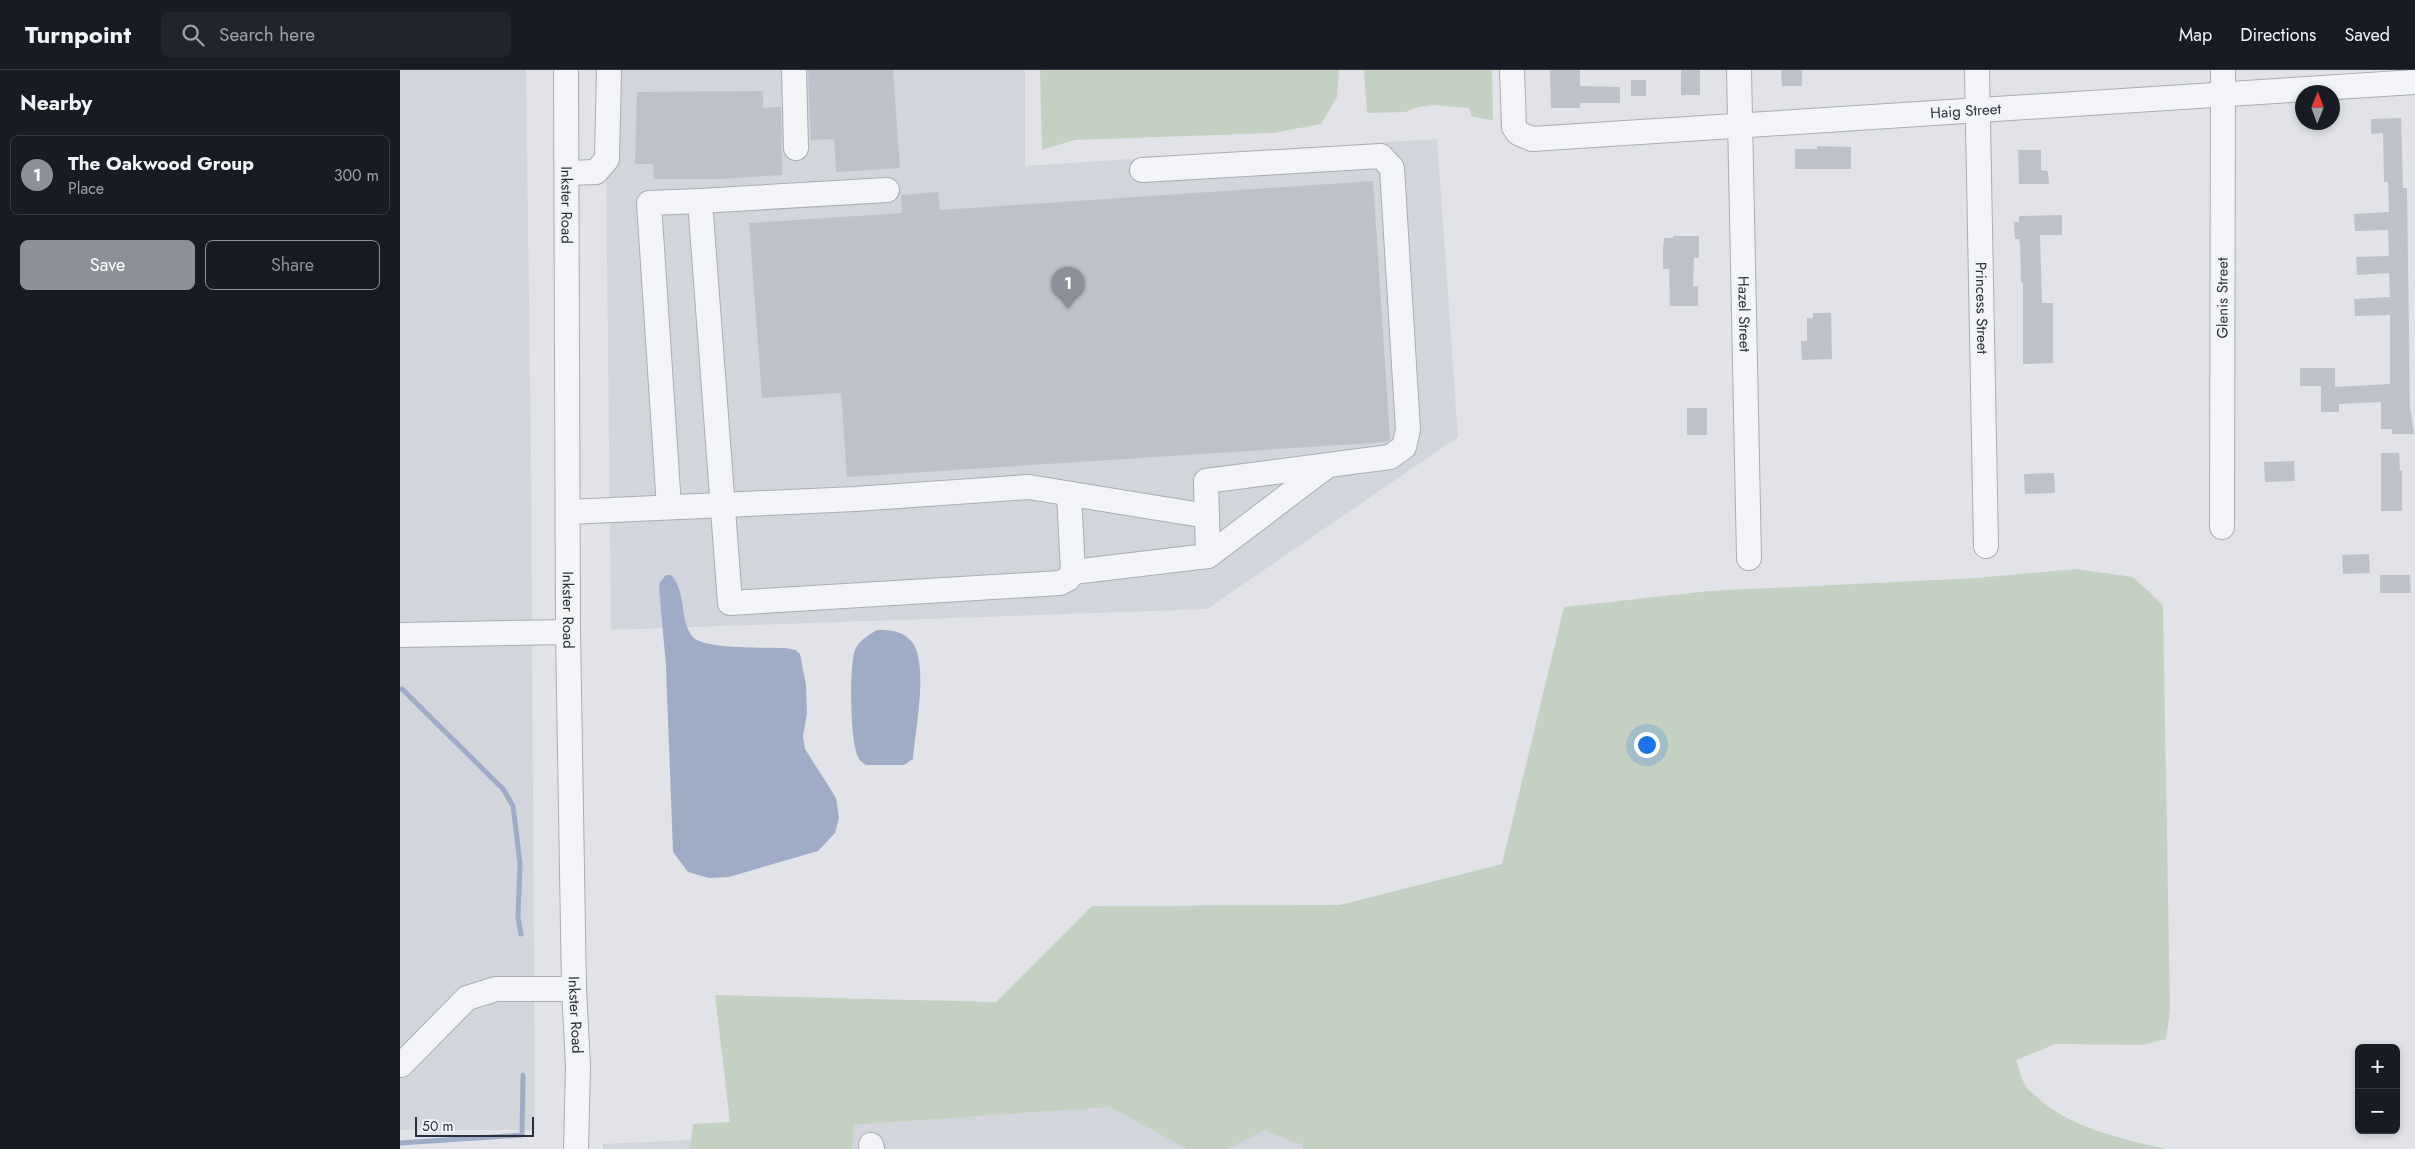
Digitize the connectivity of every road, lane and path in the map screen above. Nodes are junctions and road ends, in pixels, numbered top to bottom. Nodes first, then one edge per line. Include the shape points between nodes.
1 (566, 70) edge
2 (609, 70) edge
3 (794, 70) edge
4 (1512, 70) edge
5 (1739, 70) edge
6 (1978, 70) edge
7 (2223, 70) edge
8 (2415, 82) edge
9 (2223, 94) junction
10 (1978, 109) junction
11 (1740, 126) junction
12 (796, 148) dead end
13 (1142, 170) dead end
14 (567, 173) junction
15 (887, 190) dead end
16 (700, 201) junction
17 (1327, 466) junction
18 (1069, 494) junction
19 (723, 505) junction
20 (669, 507) junction
21 (568, 512) junction
22 (1207, 516) junction
23 (2222, 527) dead end
24 (1986, 546) dead end
25 (1208, 556) junction
26 (1749, 558) dead end
27 (1073, 572) junction
28 (568, 632) junction
29 (400, 635) edge
30 (574, 989) junction
31 (401, 1065) edge
32 (576, 1149) edge

1 - 14 street, Inkster Road
2 - 14 street via 607,159 596,172
3 - 12 street
4 - 11 street, Haig Street via 1514,127 1518,133 1532,139
5 - 11 street, Hazel Street
6 - 10 street, Princess Street
7 - 9 street, Glenis Street
8 - 9 street, Haig Street
9 - 10 street, Haig Street
9 - 23 street, Glenis Street
10 - 11 street, Haig Street
10 - 24 street, Princess Street
11 - 26 street, Hazel Street
13 - 17 street via 1382,156 1392,168 1408,430 1404,447 1390,457
14 - 21 street, Inkster Road
15 - 16 street
16 - 19 street
16 - 20 street via 649,203
17 - 22 street via 1206,481
17 - 25 street
18 - 19 street via 1029,487
18 - 22 street
18 - 27 street
19 - 20 street
19 - 27 street via 730,603 1060,583
20 - 21 street
21 - 28 street, Inkster Road
22 - 25 street
25 - 27 street
28 - 29 street
28 - 30 street, Inkster Road
30 - 31 street via 496,989 467,998
30 - 32 street, Inkster Road via 578,1066

